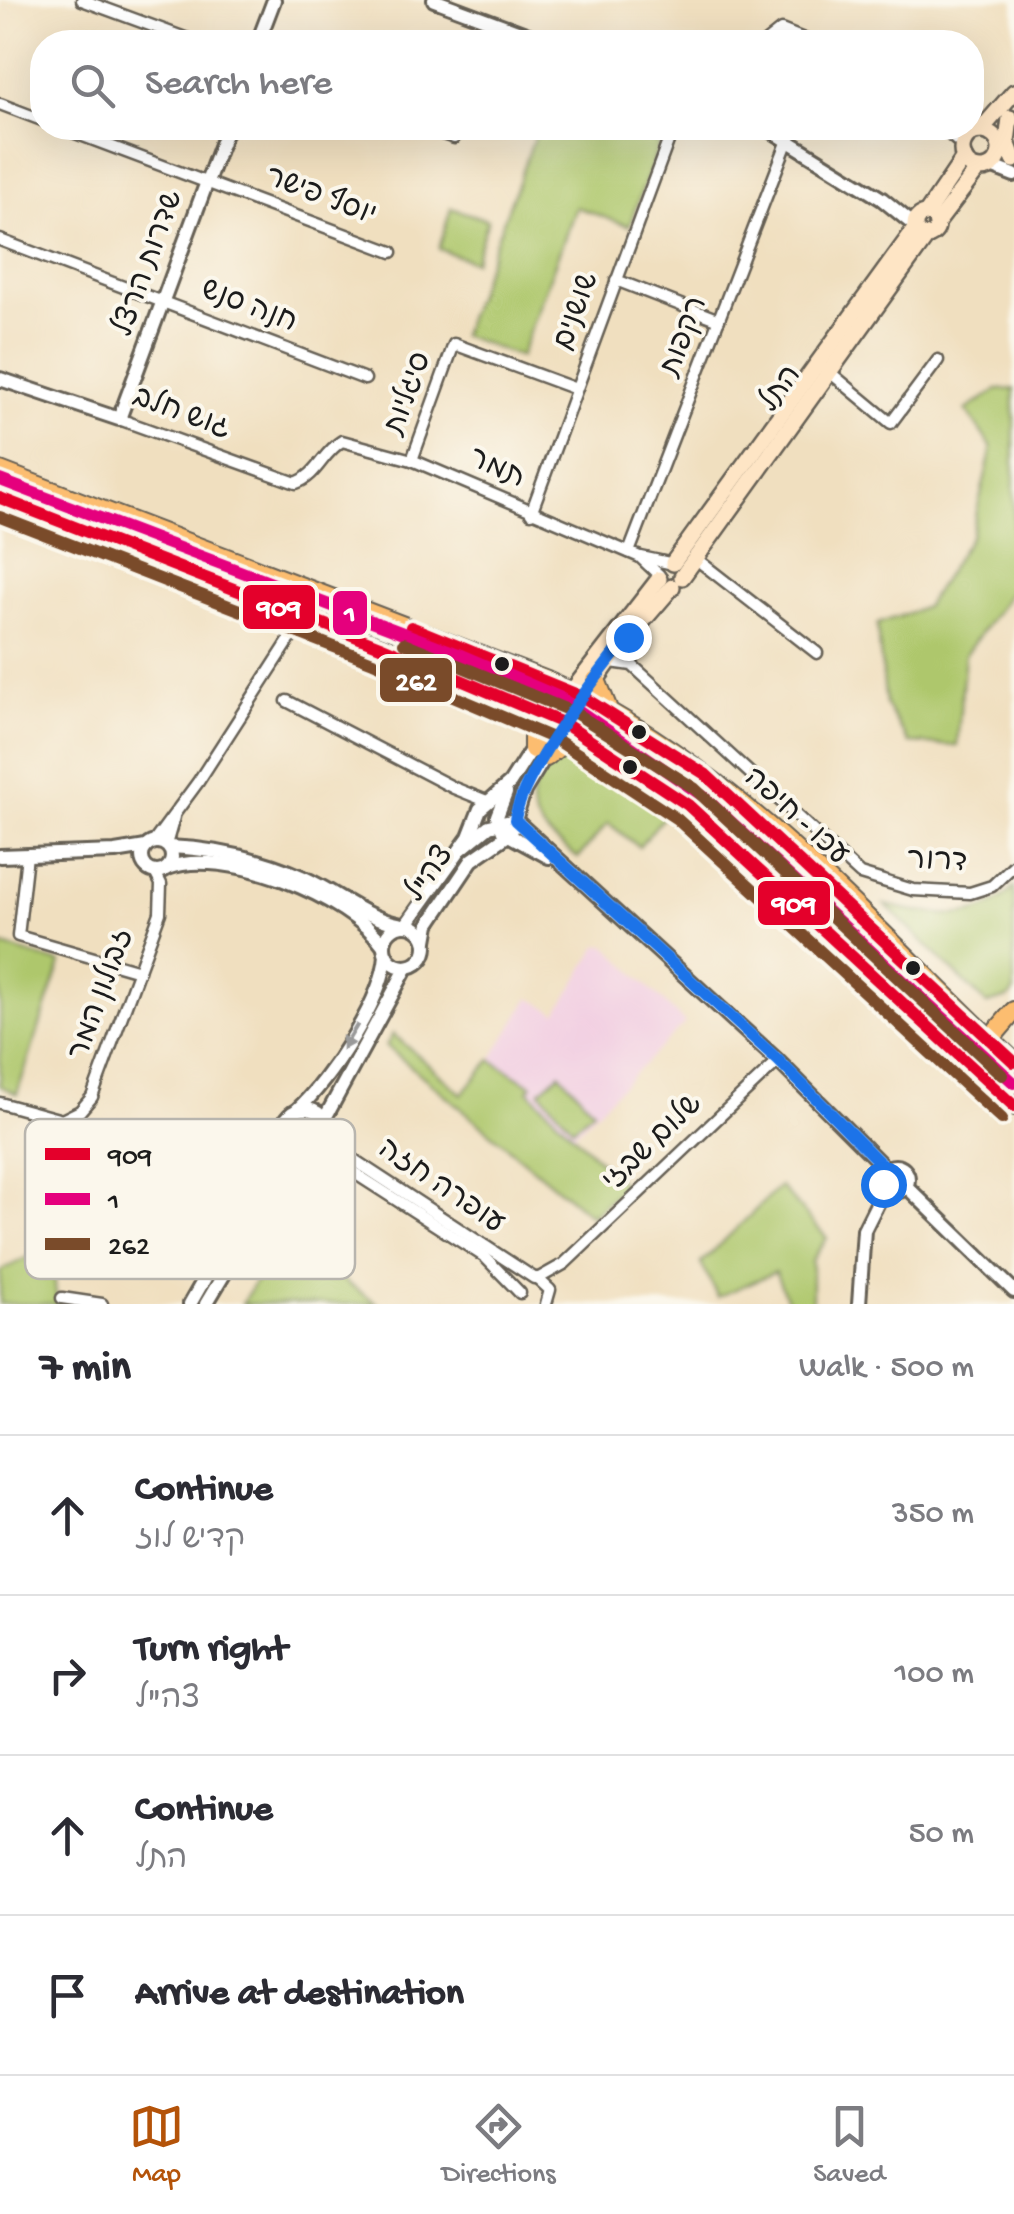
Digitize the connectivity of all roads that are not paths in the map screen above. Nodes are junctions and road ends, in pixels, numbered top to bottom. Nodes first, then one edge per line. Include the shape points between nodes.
1 (82, 0) edge
2 (274, 0) edge
3 (434, 0) edge
4 (163, 30) edge
5 (263, 30) edge
6 (515, 30) edge
7 (1014, 92) edge
8 (0, 104) edge
9 (30, 115) edge
10 (1012, 115) edge
11 (984, 126) edge
12 (94, 140) edge
13 (223, 140) edge
14 (668, 140) edge
15 (788, 140) joint
16 (963, 140) edge
17 (972, 140) edge
18 (969, 143) junction
19 (1006, 153) edge
20 (984, 168) junction
21 (1014, 175) edge
22 (207, 182) junction
23 (923, 224) junction
24 (0, 240) edge
25 (392, 252) dead end
26 (616, 280) junction
27 (163, 302) junction
28 (720, 320) junction
29 (828, 353) junction
30 (938, 360) dead end
31 (828, 373) junction
32 (0, 379) edge
33 (365, 379) dead end
34 (576, 389) junction
35 (119, 419) junction
36 (330, 449) joint
37 (412, 460) junction
38 (0, 470) edge
39 (0, 498) edge
40 (531, 513) junction
41 (635, 555) junction
42 (695, 558) junction
43 (669, 574) junction
44 (294, 633) dead end
45 (628, 637) junction
46 (817, 653) dead end
47 (607, 664) junction
48 (632, 664) junction
49 (596, 680) junction
50 (496, 693) junction
51 (576, 694) junction
52 (287, 701) dead end
53 (611, 712) junction
54 (558, 721) junction
55 (596, 743) junction
56 (540, 753) junction
57 (514, 778) junction
58 (454, 788) junction
59 (489, 802) junction
60 (477, 818) junction
61 (515, 820) junction
62 (498, 822) junction
63 (507, 837) junction
64 (159, 845) junction
65 (461, 849) junction
66 (116, 852) junction
67 (27, 855) junction
68 (0, 856) edge
69 (555, 860) junction
70 (1014, 865) edge
71 (156, 868) junction
72 (404, 925) junction
73 (426, 940) junction
74 (385, 951) junction
75 (407, 968) junction
76 (139, 971) junction
77 (958, 1010) junction
78 (1013, 1013) edge
79 (990, 1039) junction
80 (1012, 1054) edge
81 (778, 1060) junction
82 (977, 1070) junction
83 (0, 1103) edge
84 (1014, 1106) edge
85 (296, 1110) junction
86 (58, 1119) edge
87 (64, 1119) edge
88 (287, 1119) edge
89 (320, 1119) edge
90 (329, 1119) edge
91 (355, 1161) edge
92 (886, 1169) junction
93 (355, 1173) edge
94 (906, 1186) junction
95 (885, 1188) junction
96 (564, 1264) junction
97 (537, 1278) junction
98 (204, 1279) edge
99 (221, 1279) edge
100 (1014, 1290) edge
101 (62, 1298) dead end
102 (522, 1298) edge
103 (550, 1298) edge
104 (102, 1304) edge
105 (190, 1304) edge
106 (206, 1304) edge
107 (860, 1304) edge

1 - 4 street
2 - 5 street
3 - 6 street
7 - 11 main road, התל
8 - 9 street
10 - 19 main road
10 - 19 main road
12 - 22 street, יוסף פישר
13 - 22 street, שדרות הרצל
14 - 26 street, שושנים
15 - 23 street
15 - 28 street, רקפות
16 - 18 street
17 - 18 main road, התל
18 - 19 main road
18 - 20 main road
18 - 23 main road, התל
19 - 20 main road, התל
20 - 21 street
20 - 23 main road, התל
22 - 25 street, יוסף פישר
22 - 27 street, שדרות הרצל
23 - 29 main road, התל
23 - 31 main road, התל
24 - 27 street, חנה סנש
26 - 28 street
26 - 34 street, שושנים
27 - 33 street, חנה סנש
27 - 35 street, שדרות הרצל
28 - 41 street, רקפות
29 - 31 street
29 - 43 main road, התל
30 - 31 street via 892,423
31 - 42 main road, התל
32 - 35 street, גוש חלב
34 - 37 street, סיגליות via 454,344
34 - 40 street, שושנים
35 - 36 street, גוש חלב via 296,483 311,478
36 - 37 street, תמר via 342,441
37 - 40 street, תמר
38 - 51 highway, עכו - חיפה
39 - 50 highway, עכו - חיפה
40 - 41 street, תמר
41 - 43 street, תמר
42 - 43 main road, התל
42 - 46 street
43 - 45 main road, התל
43 - 51 main road, התל
44 - 64 street
45 - 47 main road, התל
45 - 48 street
47 - 48 street
47 - 49 main road, התל
48 - 70 street, דרור via 860,874 913,890 970,893 992,886
49 - 51 main road, התל
49 - 53 highway
50 - 54 highway, עכו - חיפה
50 - 56 highway via 528,718
51 - 53 highway, עכו - חיפה
51 - 54 main road, צה"ל
52 - 58 street
53 - 77 highway, עכו - חיפה via 726,792
54 - 55 highway, עכו - חיפה
54 - 56 street, צה"ל
55 - 56 highway via 570,740
55 - 82 highway, עכו - חיפה via 688,805
56 - 57 street, צה"ל
56 - 61 street, צה"ל
57 - 59 street, צה"ל
57 - 62 street
58 - 59 street
58 - 60 street
59 - 60 street, צה"ל
60 - 65 street, צה"ל
61 - 62 street
61 - 63 street, צה"ל
61 - 69 street
62 - 63 street
62 - 65 street
63 - 69 street
63 - 73 street, צה"ל via 472,860 429,924
64 - 66 street
64 - 71 street
64 - 71 street via 172,857
64 - 72 street via 213,849 269,864 369,916
65 - 72 street, צה"ל
66 - 67 street
66 - 71 street
67 - 68 street
67 - 76 street via 18,936
69 - 81 street
71 - 74 street via 198,860 258,872 341,910 376,934
71 - 76 street, זבולון המר via 160,913
72 - 73 street
72 - 74 street via 391,930
73 - 75 street via 423,958
74 - 75 street
74 -> 85 street via 368,1006 324,1082
75 - 90 street
76 - 87 street, זבולון המר via 92,1097
77 - 78 highway via 993,1023
77 - 79 highway, עכו - חיפה
78 - 79 highway
79 - 80 highway, עכו - חיפה
79 - 82 highway
80 - 82 highway
81 - 92 street
81 - 96 street, שלום שבזי
82 - 84 highway, עכו - חיפה
83 - 86 street, זבולון המר
85 - 88 street
85 - 89 street
91 - 97 street, עופרה חזה
92 - 94 street via 905,1170
92 - 95 street
93 - 102 street, עופרה חזה via 484,1257
94 - 95 street via 896,1192
94 - 100 street
95 - 107 street via 864,1230
96 - 97 street, שלום שבזי
96 - 103 street, שלום שבזי
97 - 102 street, שלום שבזי via 524,1282
97 - 103 street, עופרה חזה
98 - 105 street
99 - 106 street
101 - 104 street

